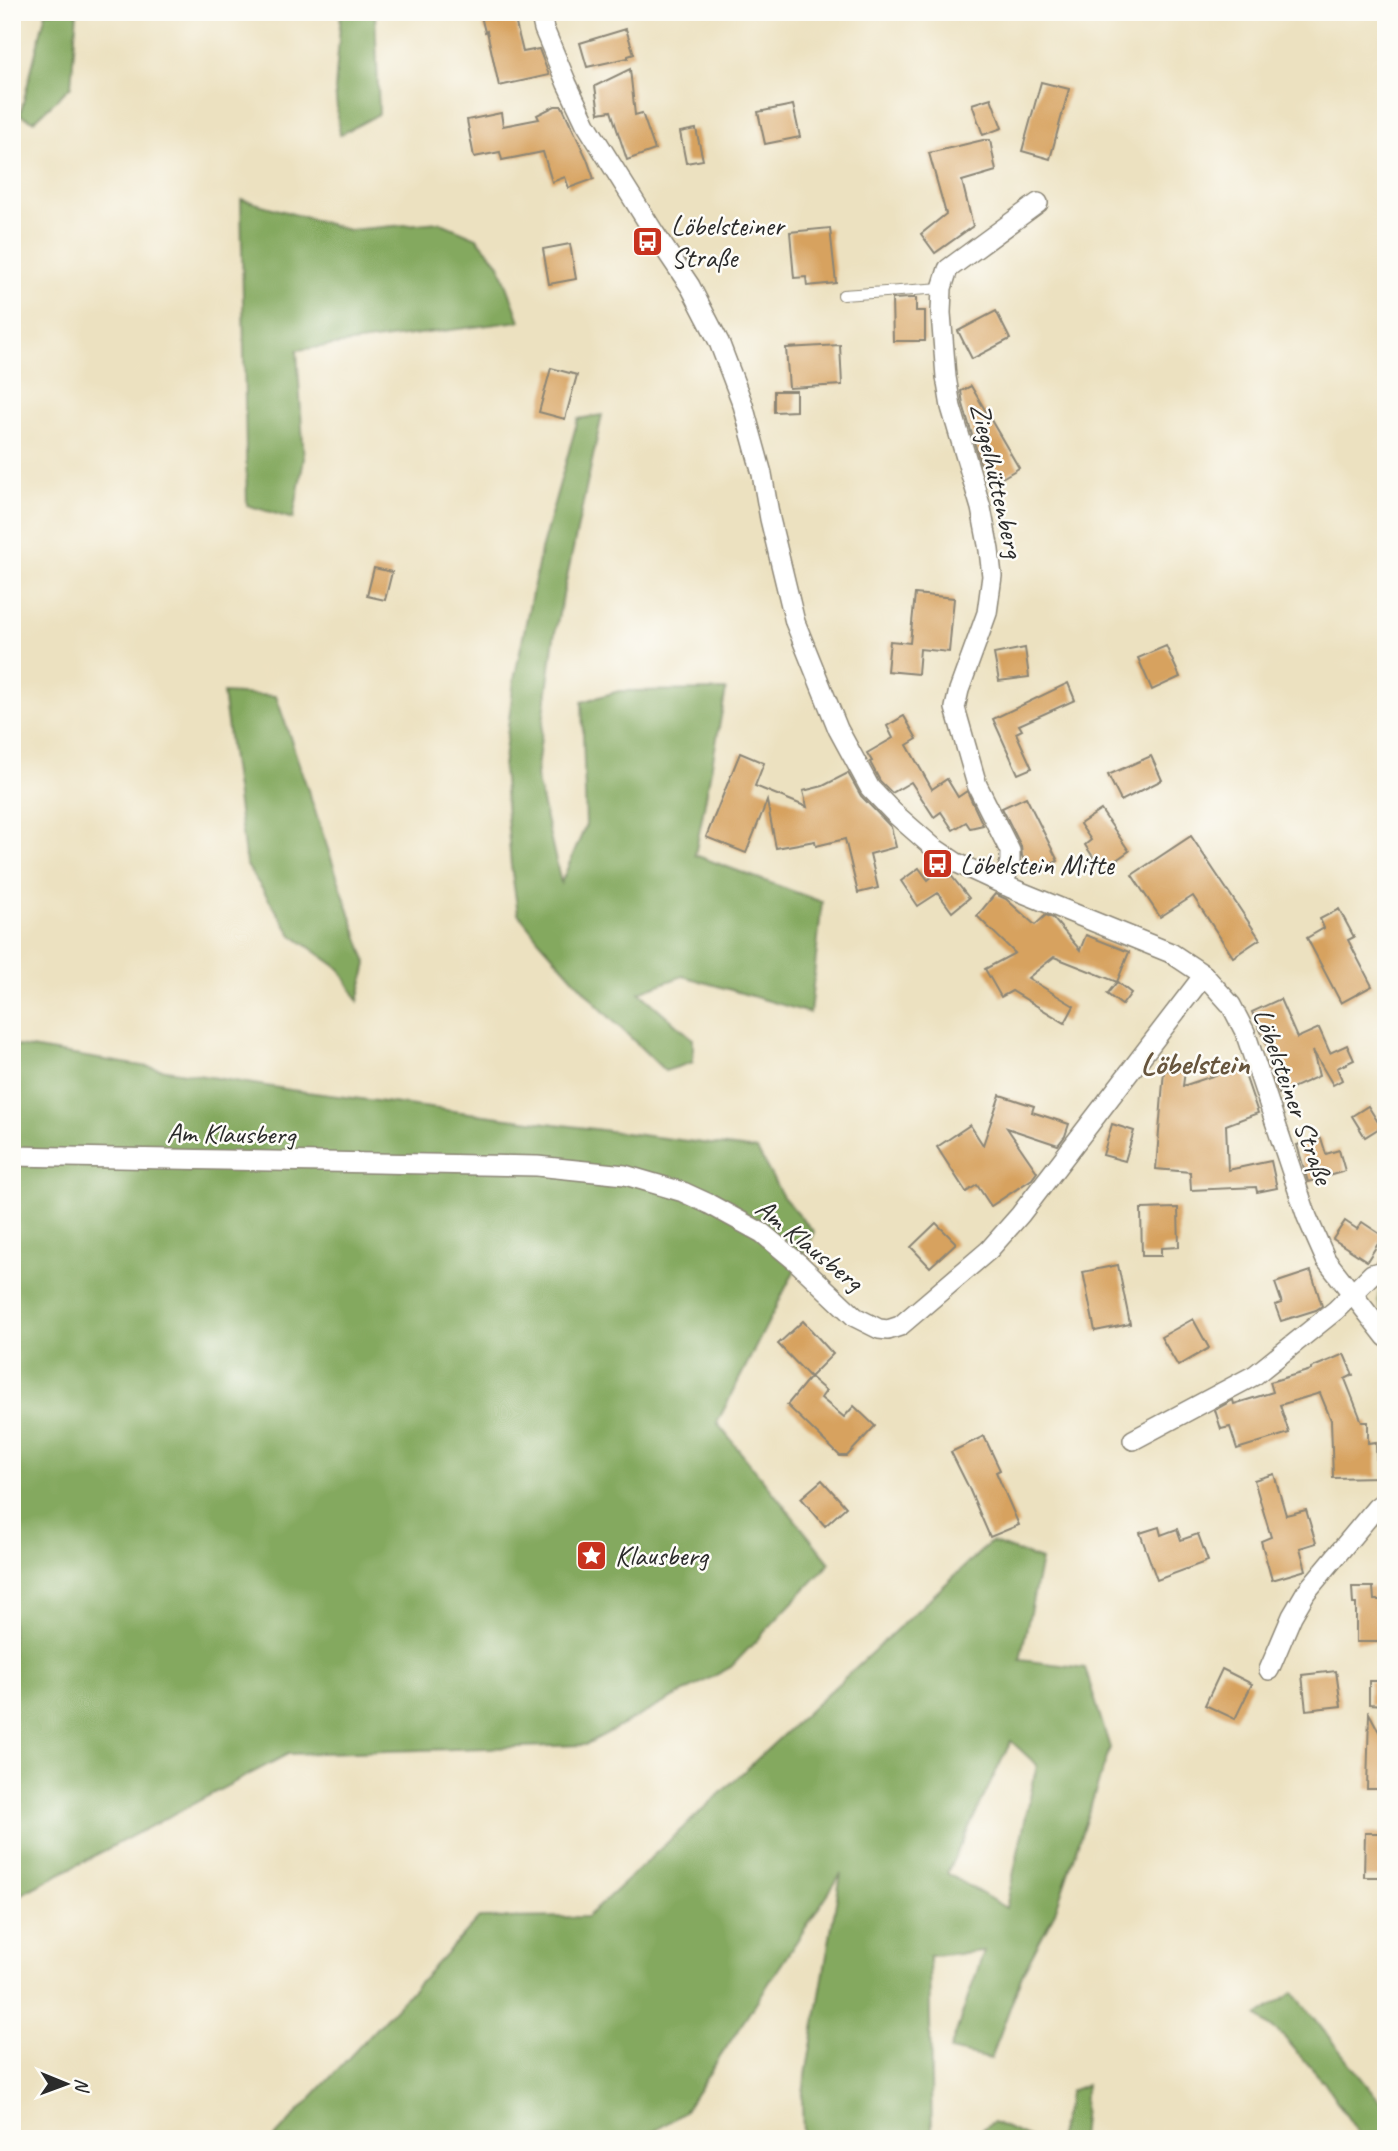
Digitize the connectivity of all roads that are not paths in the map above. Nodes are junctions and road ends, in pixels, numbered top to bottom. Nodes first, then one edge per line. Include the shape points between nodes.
1 (540, 12) edge
2 (1038, 203) dead end
3 (942, 288) junction
4 (843, 295) dead end
5 (1004, 885) junction
6 (1204, 975) junction
7 (12, 1156) edge
8 (1386, 1270) edge
9 (1352, 1294) junction
10 (1386, 1337) edge
11 (1133, 1440) dead end
12 (1386, 1500) edge
13 (1269, 1670) dead end

1 - 5 street, Löbelsteiner Straße via 586,124 690,286 719,342 753,440 795,622 853,759 870,788 934,848
2 - 3 street via 948,270
3 - 4 lane
3 - 5 street, Ziegelhüttenberg via 951,407 981,508 992,576 986,613 956,708 977,785 1010,851
5 - 6 street, Löbelsteiner Straße via 1171,953
6 - 7 street, Am Klausberg via 989,1250 900,1326 888,1330 855,1317 762,1233 683,1192 625,1175 537,1166
6 - 9 street, Löbelsteiner Straße via 1231,1005 1245,1032 1307,1217 1326,1260
8 - 9 street via 1372,1274
9 - 10 street, Löbelsteiner Straße
9 - 11 street via 1255,1375
12 - 13 street via 1306,1592

